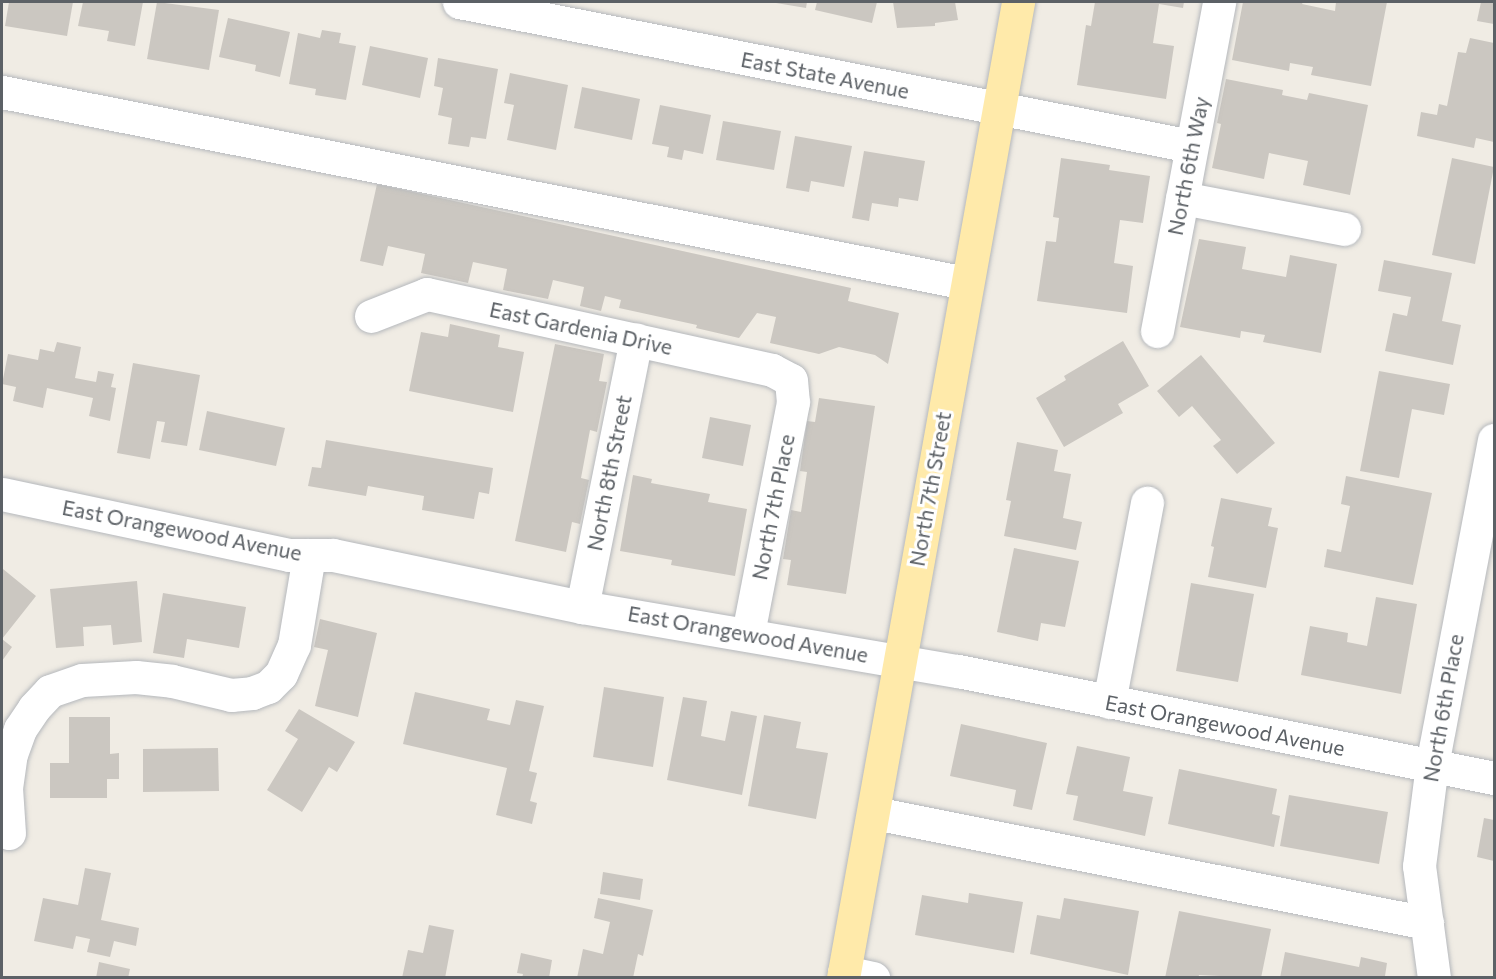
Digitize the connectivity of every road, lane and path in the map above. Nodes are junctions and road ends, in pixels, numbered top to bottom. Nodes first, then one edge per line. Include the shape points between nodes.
1 (459, 2) edge
2 (1018, 2) edge
3 (1219, 2) edge
4 (2, 92) edge
5 (997, 108) junction
6 (1191, 146) junction
7 (1182, 198) junction
8 (1344, 229) dead end
9 (966, 283) junction
10 (371, 316) dead end
11 (1157, 331) dead end
12 (636, 339) junction
13 (791, 380) joint
14 (1494, 440) edge
15 (2, 494) edge
16 (1147, 503) dead end
17 (309, 555) junction
18 (582, 607) junction
19 (748, 633) junction
20 (900, 660) junction
21 (1109, 702) junction
22 (1432, 765) junction
23 (1494, 777) edge
24 (874, 813) junction
25 (9, 833) dead end
26 (1427, 923) junction
27 (853, 976) edge
28 (1434, 978) edge

1 - 5 street, East State Avenue
2 - 5 main road, North 7th Street
3 - 6 street, North 6th Way
4 - 9 street
5 - 6 street, East State Avenue
5 - 9 main road, North 7th Street
6 - 7 street, North 6th Way
7 - 8 street
7 - 11 street, North 6th Way
9 - 20 main road, North 7th Street
10 - 12 street, East Gardenia Drive via 427,294
12 - 13 street, East Gardenia Drive via 772,370
12 - 18 street, North 8th Street
13 - 19 street, North 7th Place via 793,402
14 - 22 street, North 6th Place
15 - 17 street, East Orangewood Avenue via 273,552
16 - 21 street
17 - 18 street, East Orangewood Avenue via 333,555
17 - 25 street via 294,645 281,674 268,687 231,695 136,677 82,680 50,691 20,729 11,754 6,788
18 - 19 street, East Orangewood Avenue
19 - 20 street, East Orangewood Avenue
20 - 21 street, East Orangewood Avenue
20 - 24 main road, North 7th Street
21 - 22 street, East Orangewood Avenue
22 - 23 street, East Orangewood Avenue
22 - 26 street, North 6th Place via 1419,866
24 - 26 street
24 - 27 main road, North 7th Street
26 - 28 street, North 6th Place

